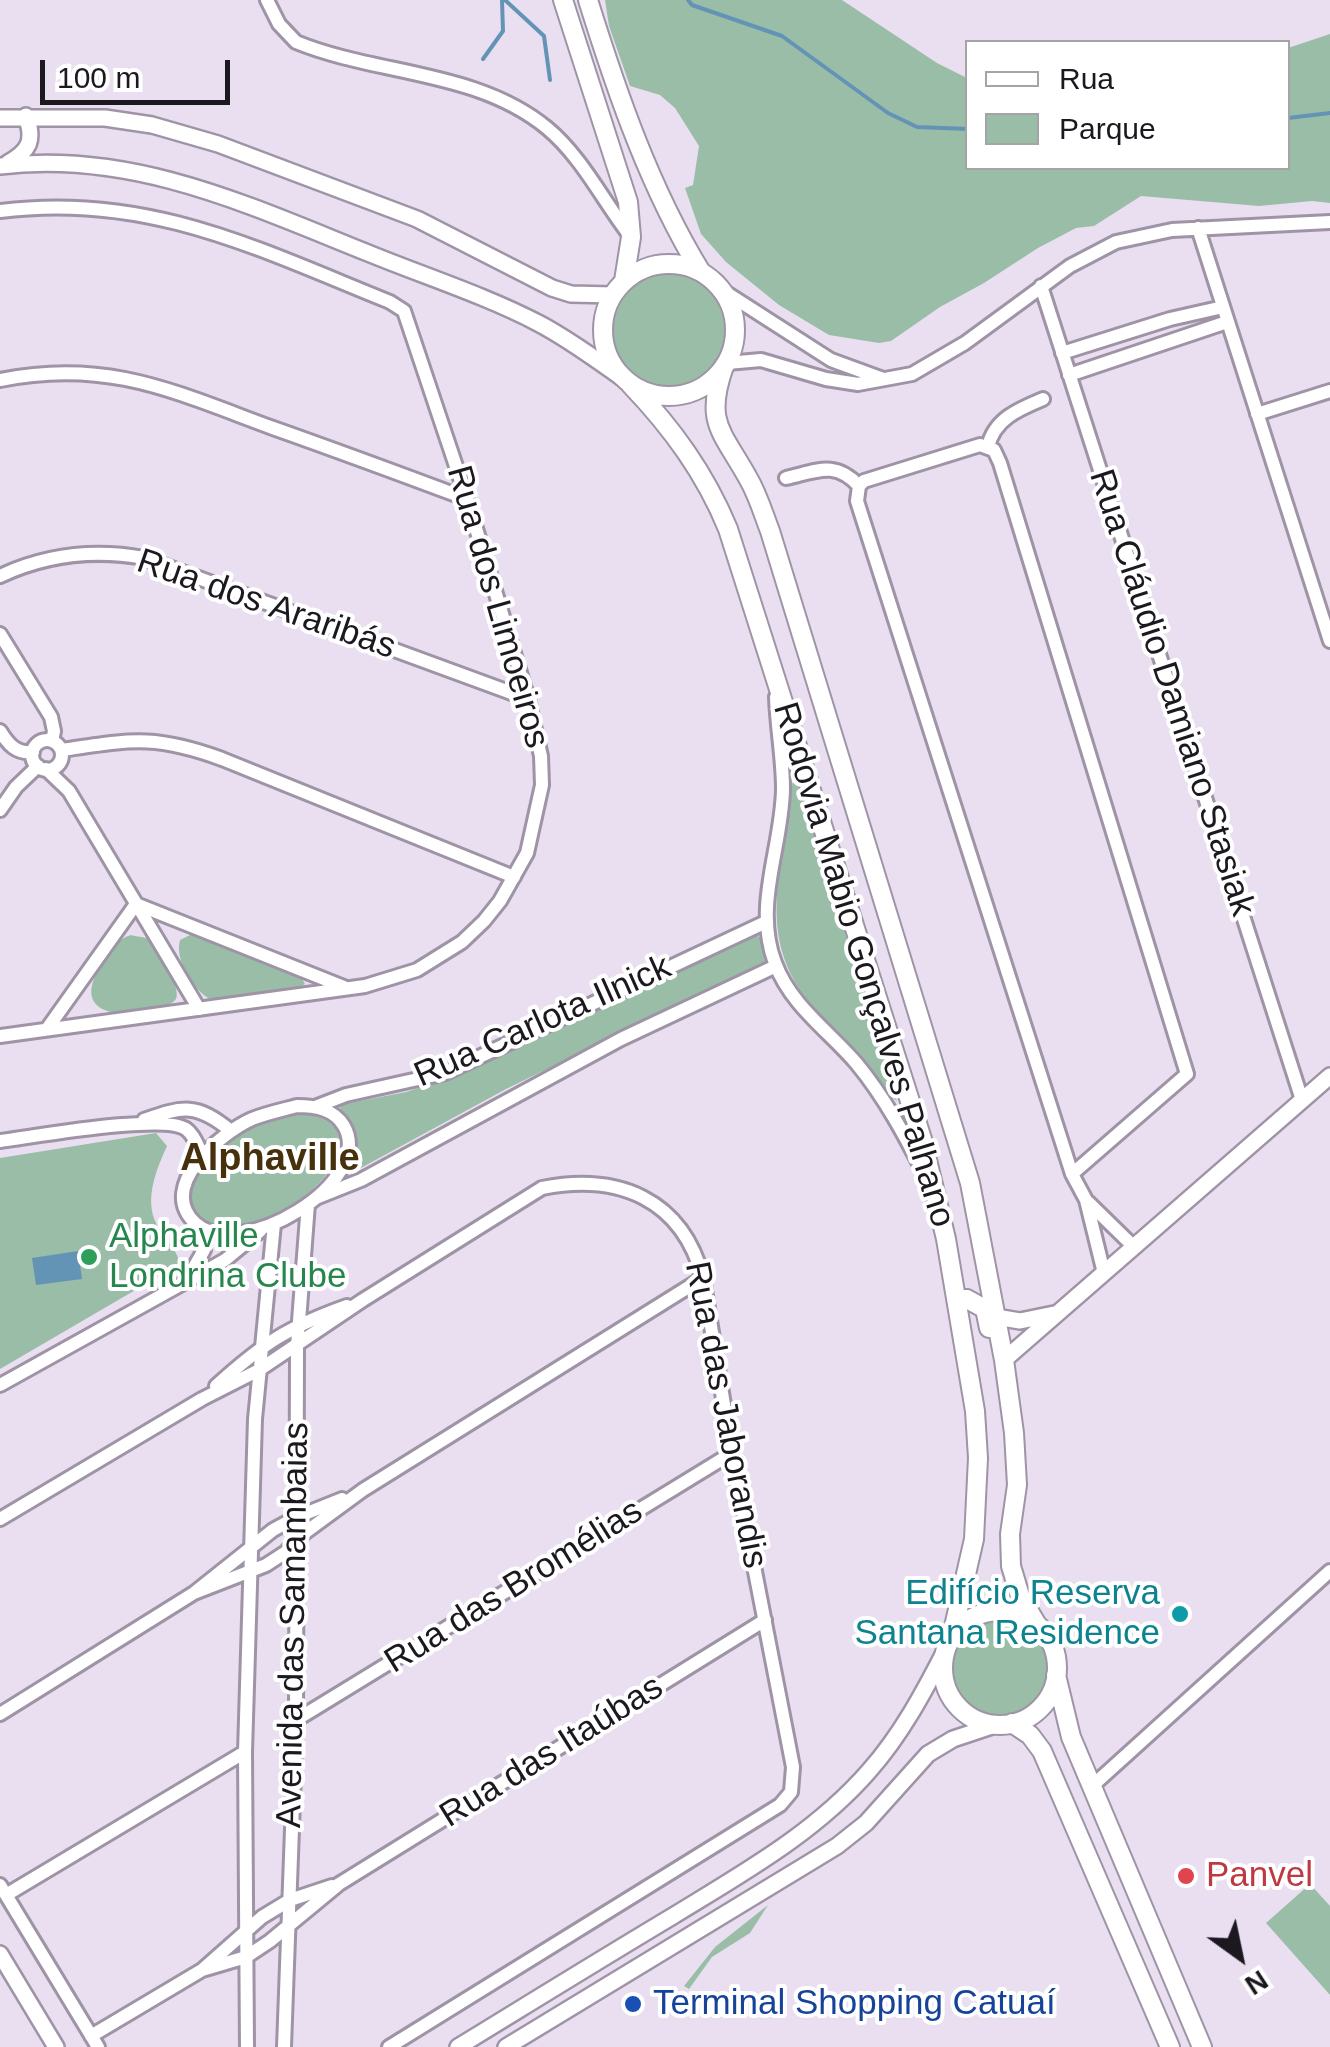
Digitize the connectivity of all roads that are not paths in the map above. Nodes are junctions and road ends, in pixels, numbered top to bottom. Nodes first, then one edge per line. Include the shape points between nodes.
1 (267, 0) edge
2 (563, 0) edge
3 (588, 0) edge
4 (26, 116) junction
5 (1, 117) edge
6 (2, 165) edge
7 (0, 212) edge
8 (1330, 222) edge
9 (1198, 228) junction
10 (631, 236) junction
11 (702, 272) junction
12 (1041, 286) junction
13 (619, 288) junction
14 (722, 290) junction
15 (1223, 307) junction
16 (1228, 322) junction
17 (1062, 353) junction
18 (726, 364) junction
19 (1069, 374) junction
20 (0, 380) edge
21 (626, 380) junction
22 (885, 380) junction
23 (1330, 391) edge
24 (1042, 399) dead end
25 (1257, 414) junction
26 (988, 447) junction
27 (786, 478) dead end
28 (859, 486) junction
29 (467, 499) junction
30 (0, 576) edge
31 (0, 634) edge
32 (1330, 641) edge
33 (775, 675) junction
34 (528, 699) junction
35 (0, 730) edge
36 (58, 750) junction
37 (39, 762) junction
38 (68, 791) junction
39 (0, 810) edge
40 (514, 877) junction
41 (136, 904) junction
42 (766, 922) junction
43 (776, 966) junction
44 (346, 988) junction
45 (199, 1010) junction
46 (47, 1029) junction
47 (0, 1036) edge
48 (1330, 1076) edge
49 (1302, 1100) junction
50 (314, 1107) junction
51 (132, 1124) junction
52 (231, 1131) junction
53 (0, 1142) edge
54 (202, 1155) junction
55 (1072, 1174) junction
56 (1086, 1200) junction
57 (312, 1201) junction
58 (938, 1201) junction
59 (197, 1225) junction
60 (268, 1226) junction
61 (1134, 1247) junction
62 (1104, 1273) junction
63 (703, 1278) junction
64 (180, 1284) junction
65 (363, 1300) junction
66 (957, 1300) junction
67 (1058, 1313) junction
68 (996, 1318) junction
69 (299, 1323) junction
70 (261, 1345) junction
71 (296, 1347) junction
72 (1004, 1360) junction
73 (259, 1370) junction
74 (0, 1385) edge
75 (202, 1399) junction
76 (732, 1453) junction
77 (363, 1490) junction
78 (296, 1517) junction
79 (0, 1519) edge
80 (298, 1537) junction
81 (252, 1549) junction
82 (250, 1571) junction
83 (1330, 1571) edge
84 (194, 1593) junction
85 (765, 1620) junction
86 (1039, 1628) junction
87 (948, 1644) junction
88 (1056, 1675) junction
89 (0, 1714) edge
90 (296, 1720) junction
91 (1004, 1724) junction
92 (245, 1752) junction
93 (1091, 1788) junction
94 (339, 1884) junction
95 (3, 1890) edge
96 (290, 1900) junction
97 (288, 1927) junction
98 (244, 1932) junction
99 (0, 1955) edge
100 (246, 1957) junction
101 (202, 1970) junction
102 (95, 2041) edge
103 (56, 2047) edge
104 (247, 2047) edge
105 (284, 2047) edge
106 (389, 2047) edge
107 (458, 2047) edge
108 (506, 2047) edge
109 (1170, 2047) edge
110 (1202, 2047) edge

1 - 10 street via 296,42 517,108 566,147
2 - 10 main road via 624,187
3 - 11 main road via 646,164
4 - 5 street
4 - 6 street via 30,146
4 - 13 street via 105,118 184,133 417,219 552,288 570,294
6 - 21 street via 97,165 213,192 538,323
7 - 29 street, Rua dos Limoeiros via 106,209 169,219 404,310
8 - 9 street
9 - 12 street via 1116,242
9 - 15 street
10 - 13 main road
11 - 13 main road via 656,265
11 - 14 main road
12 - 17 street, Rua Cláudio Damiano Stasiak
12 - 22 street via 928,367
13 - 21 main road via 605,311 602,334 608,358
14 - 18 main road via 735,321
14 - 22 street via 831,360
15 - 16 street
15 - 17 street
16 - 19 street
16 - 25 street
17 - 19 street, Rua Cláudio Damiano Stasiak
18 - 21 main road via 708,383 675,396 652,394
18 - 22 street via 761,360 842,382
18 - 68 main road via 714,398 719,428 758,500 957,1132
19 - 49 street, Rua Cláudio Damiano Stasiak
20 - 29 street via 50,371 130,377
21 - 33 main road, Rodovia Mabio Gonçalves Palhano via 677,437 716,502
23 - 25 street
24 - 26 street via 1002,422
25 - 32 street
26 - 28 street
26 - 55 street via 1000,462 1187,1074
27 - 28 street via 834,469
28 - 55 street via 856,500
29 - 34 street, Rua dos Limoeiros
30 - 34 street, Rua dos Araribás via 66,556 144,558
31 - 36 street via 51,716
33 - 42 street via 783,790
33 - 58 main road, Rodovia Mabio Gonçalves Palhano
34 - 40 street, Rua dos Limoeiros via 542,785 534,830
35 - 37 street via 13,748
36 - 37 street via 56,767
36 - 37 street via 42,742
36 - 38 street
36 - 40 street via 136,739 175,743
37 - 38 street
37 - 39 street
38 - 41 street
40 - 44 street, Rua dos Limoeiros via 484,921 435,960
41 - 44 street
41 - 45 street
41 - 46 street
42 - 43 street
42 - 50 street, Rua Carlota Ilnick via 445,1073
43 - 57 street
43 - 58 street via 806,1012 883,1099
44 - 45 street, Rua dos Limoeiros
45 - 46 street, Rua dos Limoeiros
46 - 47 street, Rua dos Limoeiros
48 - 49 street
49 - 61 street
50 - 52 street, Rua Carlota Ilnick via 254,1118
50 - 57 street via 338,1118 348,1142 338,1174
51 - 52 street via 185,1108
51 - 53 street
51 - 54 street via 179,1126
52 - 54 street
54 - 59 street via 184,1193
55 - 56 street
56 - 61 street
56 - 62 street
57 - 60 street
57 - 69 street, Avenida das Samambaias
58 - 66 main road, Rodovia Mabio Gonçalves Palhano
59 - 60 street via 229,1234
59 - 64 street via 202,1259
60 - 64 street
60 - 70 street, Avenida das Samambaias via 270,1283
61 - 62 street
62 - 67 street
63 - 65 street, Rua das Jaborandis via 696,1251 652,1200 622,1188 566,1183 520,1199
63 - 76 street, Rua das Jaborandis
63 - 77 street
64 - 74 street
65 - 69 street
65 - 71 street
66 - 72 main road via 984,1310
66 - 87 main road, Rodovia Mabio Gonçalves Palhano via 975,1411 978,1492 968,1574
67 - 68 street
67 - 72 street
68 - 72 main road
69 - 70 street
69 - 71 street, Avenida das Samambaias
70 - 73 street, Avenida das Samambaias
70 - 75 street
71 - 73 street
71 - 78 street, Avenida das Samambaias
72 - 86 main road via 1016,1469 1011,1566
73 - 75 street
73 - 81 street, Avenida das Samambaias
75 - 79 street
76 - 85 street, Rua das Jaborandis
76 - 90 street, Rua das Bromélias
77 - 78 street
77 - 80 street
78 - 80 street, Avenida das Samambaias
78 - 81 street
80 - 82 street via 286,1552
80 - 90 street, Avenida das Samambaias
81 - 82 street, Avenida das Samambaias
81 - 84 street
82 - 84 street
82 - 92 street, Avenida das Samambaias
83 - 93 street
84 - 89 street
85 - 94 street, Rua das Itaúbas
85 - 106 street, Rua das Jaborandis via 791,1792
86 - 87 main road via 1022,1616 992,1612 964,1624
86 - 88 main road via 1054,1654
87 - 91 main road via 944,1680 951,1698 966,1714
87 - 107 street via 882,1756 808,1829
88 - 91 main road via 1043,1704 1027,1718
88 - 93 main road
90 - 96 street, Avenida das Samambaias
91 - 108 street via 928,1754 836,1846
91 - 109 main road via 1030,1735 1042,1751
92 - 95 street
92 - 98 street, Avenida das Samambaias
93 - 110 main road
94 - 96 street, Rua das Itaúbas
94 - 97 street, Rua das Itaúbas
95 - 102 street
96 - 97 street, Avenida das Samambaias
96 - 98 street, Rua das Itaúbas
97 - 100 street, Rua das Itaúbas
97 - 105 street, Avenida das Samambaias
98 - 100 street, Avenida das Samambaias
98 - 101 street, Rua das Itaúbas
99 - 103 street
100 - 101 street, Rua das Itaúbas
100 - 104 street, Avenida das Samambaias
101 - 102 street, Rua das Itaúbas

